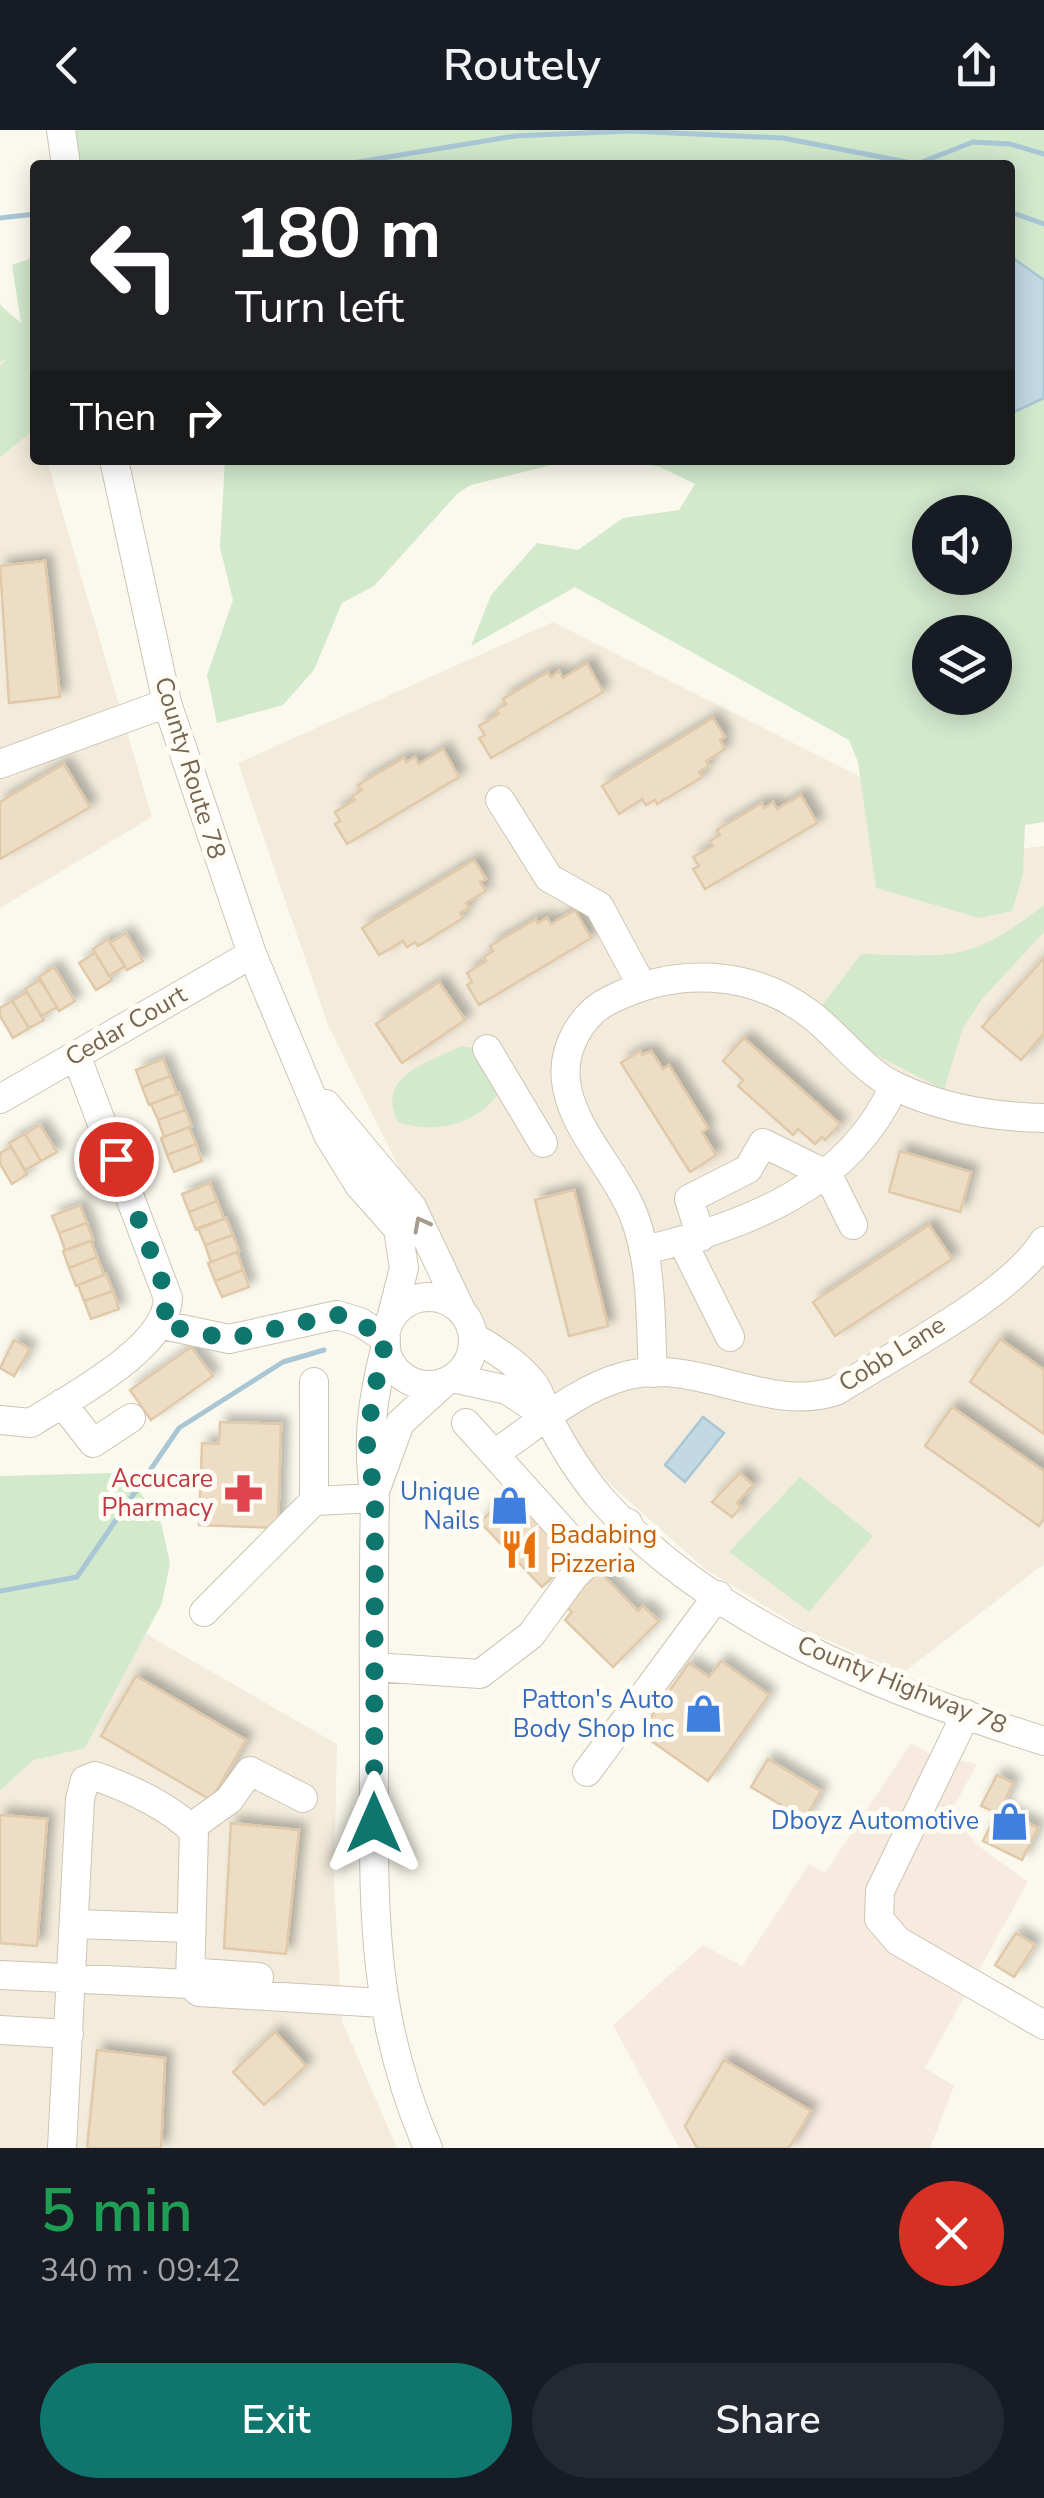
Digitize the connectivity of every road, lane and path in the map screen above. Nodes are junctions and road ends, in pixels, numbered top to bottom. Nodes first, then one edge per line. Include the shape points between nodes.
1 (61, 130) edge
2 (65, 160) edge
3 (115, 465) edge
4 (167, 703) junction
5 (0, 764) edge
6 (500, 800) dead end
7 (252, 954) junction
8 (642, 986) junction
9 (487, 1049) dead end
10 (76, 1055) junction
11 (300, 1065) junction
12 (894, 1086) junction
13 (0, 1100) edge
14 (1044, 1118) edge
15 (543, 1143) dead end
16 (828, 1175) junction
17 (853, 1226) dead end
18 (692, 1239) junction
19 (1044, 1241) edge
20 (646, 1250) junction
21 (468, 1324) junction
22 (162, 1325) junction
23 (388, 1334) junction
24 (730, 1337) dead end
25 (653, 1373) junction
26 (449, 1380) junction
27 (314, 1382) dead end
28 (62, 1402) junction
29 (131, 1418) dead end
30 (549, 1418) junction
31 (0, 1420) edge
32 (466, 1423) dead end
33 (494, 1454) junction
34 (375, 1498) junction
35 (314, 1501) junction
36 (628, 1524) junction
37 (574, 1544) dead end
38 (718, 1596) junction
39 (204, 1612) dead end
40 (374, 1667) junction
41 (966, 1714) junction
42 (1044, 1742) edge
43 (587, 1772) dead end
44 (302, 1798) dead end
45 (190, 1828) junction
46 (76, 1924) junction
47 (192, 1928) junction
48 (0, 1975) edge
49 (72, 1978) junction
50 (190, 1984) junction
51 (380, 1994) junction
52 (1044, 2025) edge
53 (0, 2030) edge
54 (68, 2034) junction
55 (62, 2148) edge
56 (428, 2148) edge

1 - 2 street
3 - 4 street, County Route 78
4 - 5 street
4 - 7 street, County Route 78
6 - 8 street via 548,878 599,906
7 - 10 street, Cedar Court
7 - 11 street, County Route 78
8 - 12 street via 709,976 784,997
8 - 20 street via 604,1002 580,1026 565,1080 570,1101 625,1194
9 - 15 street
10 - 13 street, Cedar Court
10 - 22 street via 168,1298
21 -> 11 street, County Route 78 via 412,1207
11 - 23 street, County Route 78 via 346,1167 398,1229 404,1268
12 - 14 street via 986,1116
12 - 16 street via 886,1106
16 - 17 street
16 - 18 street via 748,1220
16 - 18 street via 763,1143 748,1170 689,1199
18 - 20 street
18 - 24 street
19 - 25 street, Cobb Lane via 984,1297 811,1399
20 - 25 street
21 - 23 street via 439,1298 425,1297 400,1308
21 - 26 street via 469,1360
21 - 30 street, County Highway 78 via 535,1386
22 - 23 street via 229,1339 338,1315
22 - 28 street via 153,1339
23 - 26 street via 389,1358 406,1378 418,1384
23 - 34 street, County Route 78 via 367,1446
25 - 30 street, Cobb Lane via 582,1392
26 - 30 street, County Highway 78 via 507,1390
26 - 34 street via 409,1412 392,1436
27 - 35 street
28 - 29 street via 93,1443
28 - 31 street via 31,1423
30 - 33 street, Cobb Lane
30 - 36 street, County Highway 78 via 601,1498
32 - 33 street
33 - 37 street
34 - 35 street
34 - 40 street
35 - 39 street
36 - 38 street, County Highway 78
36 - 40 street via 574,1576 530,1635 480,1674
38 - 41 street, County Highway 78 via 813,1652
38 - 43 street
40 - 51 street
41 - 42 street, County Highway 78
41 - 52 street via 880,1891 880,1919 898,1941
44 - 45 street via 250,1772 229,1800
45 - 46 street via 115,1783 86,1780
45 - 47 street
46 - 47 street
46 - 49 street
47 - 50 street
48 - 49 street
49 - 50 street
49 - 54 street
50 - 51 street via 199,1992
51 - 56 street
53 - 54 street
54 - 55 street

